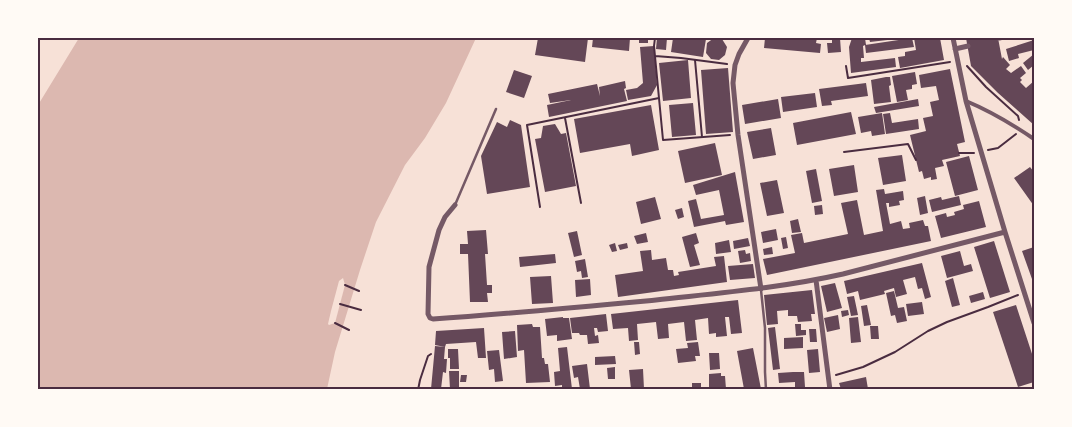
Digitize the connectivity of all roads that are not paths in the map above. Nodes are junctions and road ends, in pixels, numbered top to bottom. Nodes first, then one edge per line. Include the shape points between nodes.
1 (748, 38) edge
2 (953, 38) edge
3 (968, 46) dead end
4 (955, 49) junction
5 (966, 101) junction
6 (496, 109) dead end
7 (1034, 139) edge
8 (455, 205) joint
9 (1005, 232) junction
10 (816, 280) junction
11 (761, 289) junction
12 (1034, 323) edge
13 (766, 390) edge
14 (830, 390) edge

1 - 11 street via 735,65 733,83
2 - 4 street
3 - 4 street
4 - 5 street
5 - 7 street via 990,111
5 - 9 street
6 - 8 lane
8 - 11 street via 441,223 430,267 428,314 433,319
9 - 10 street
9 - 12 street
10 - 11 street
10 - 14 street
11 - 13 lane

